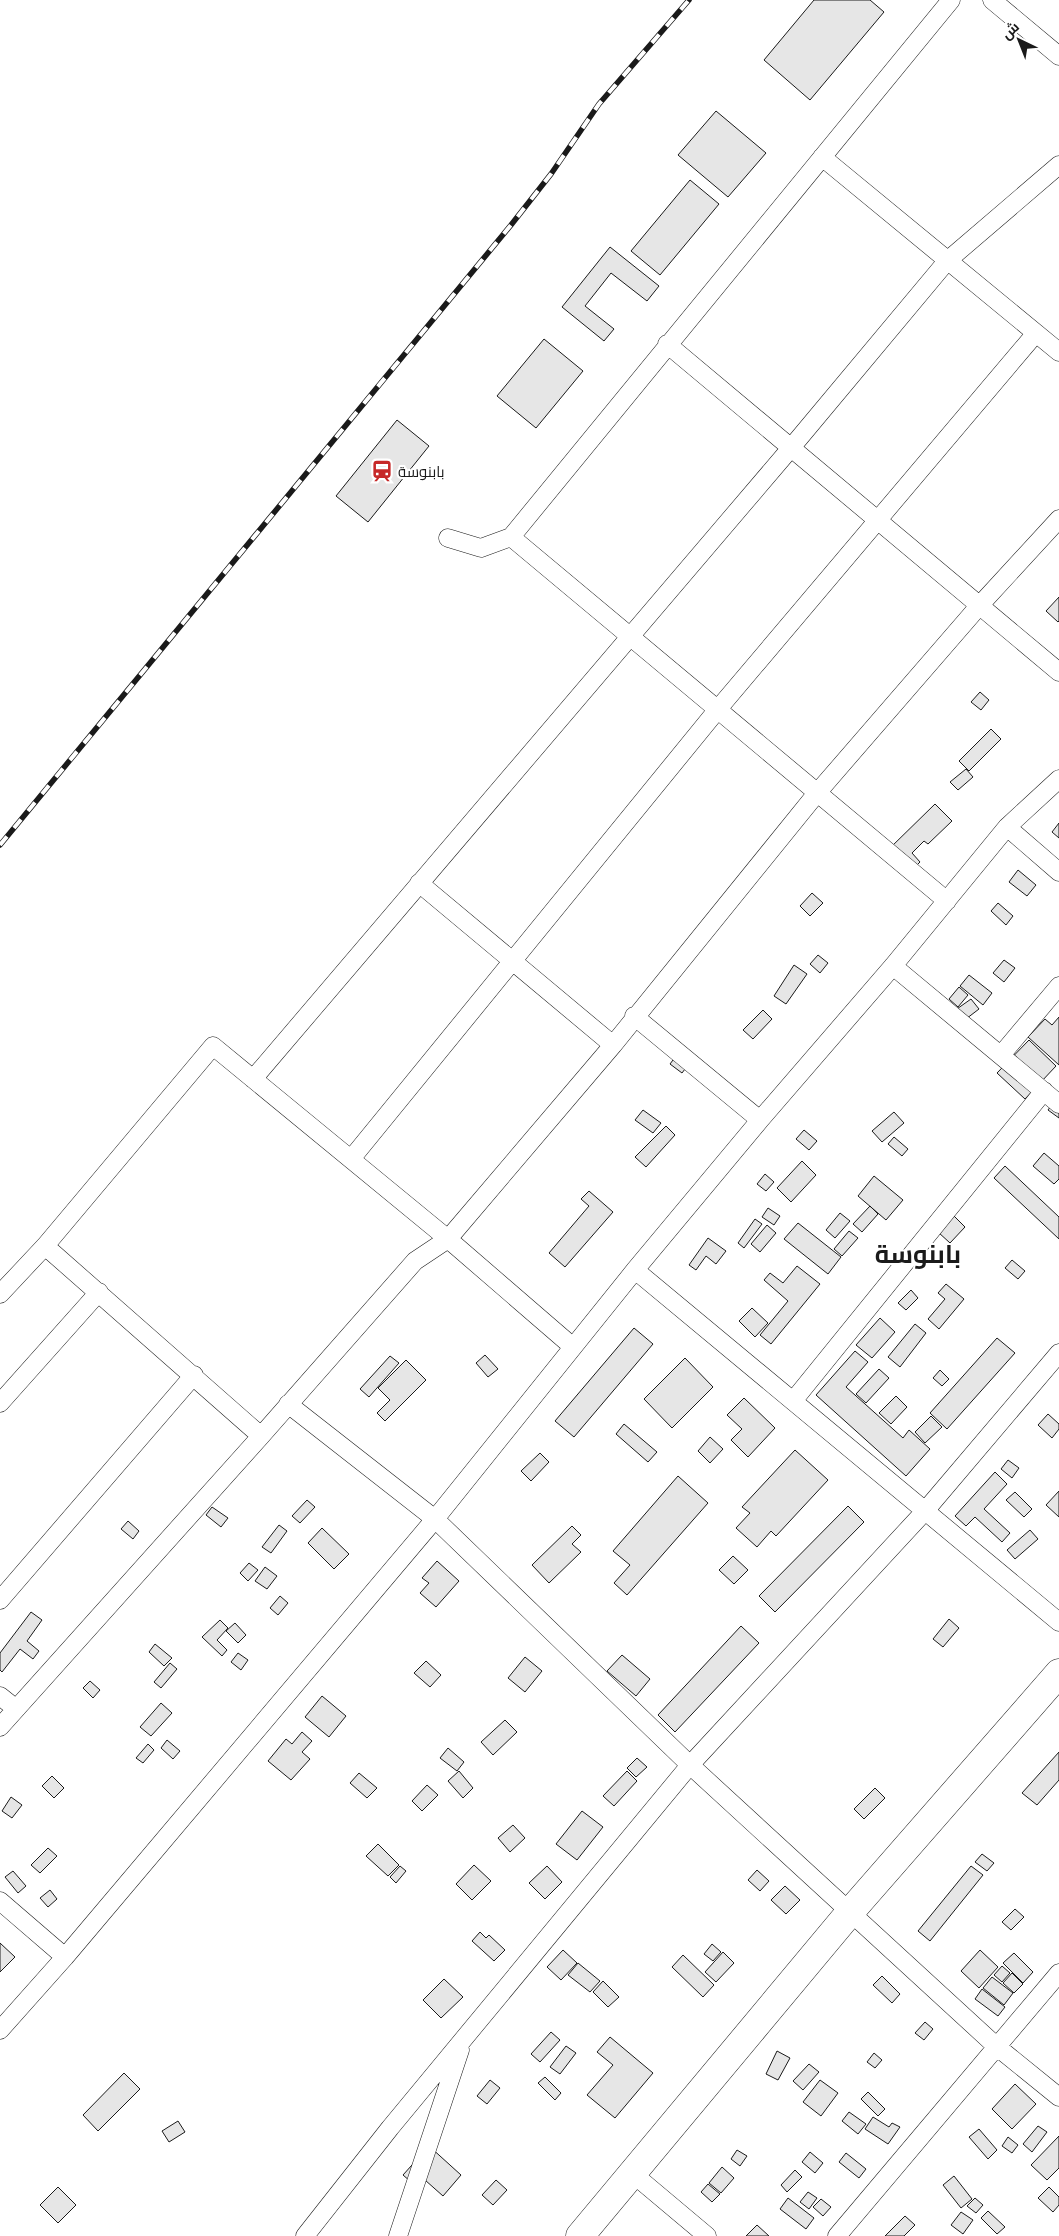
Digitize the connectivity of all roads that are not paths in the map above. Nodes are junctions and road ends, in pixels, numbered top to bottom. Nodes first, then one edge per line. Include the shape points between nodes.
1 (951, 0) edge
2 (992, 0) edge
3 (1059, 56) edge
4 (822, 157) junction
5 (1059, 165) edge
6 (947, 261) junction
7 (1036, 334) junction
8 (667, 344) junction
9 (1059, 352) edge
10 (790, 449) junction
11 (1059, 519) edge
12 (876, 520) junction
13 (511, 537) junction
14 (448, 538) dead end
15 (979, 606) junction
16 (631, 635) junction
17 (1059, 672) edge
18 (718, 708) junction
19 (1059, 778) edge
20 (817, 793) junction
21 (1007, 827) junction
22 (1059, 872) edge
23 (419, 883) junction
24 (947, 901) junction
25 (512, 960) junction
26 (894, 966) junction
27 (1059, 986) edge
28 (634, 1016) junction
29 (612, 1045) junction
30 (1001, 1054) junction
31 (253, 1080) junction
32 (1044, 1091) junction
33 (1059, 1104) edge
34 (760, 1120) junction
35 (351, 1159) junction
36 (448, 1239) junction
37 (45, 1246) junction
38 (635, 1270) junction
39 (98, 1292) junction
40 (0, 1294) edge
41 (573, 1347) junction
42 (1059, 1353) edge
43 (194, 1375) junction
44 (793, 1401) junction
45 (0, 1403) edge
46 (288, 1404) junction
47 (261, 1436) junction
48 (925, 1511) junction
49 (435, 1519) junction
50 (0, 1600) edge
51 (1059, 1622) edge
52 (1059, 1674) edge
53 (0, 1696) edge
54 (15, 1708) junction
55 (0, 1727) edge
56 (690, 1765) junction
57 (0, 1901) edge
58 (851, 1911) junction
59 (65, 1957) junction
60 (1059, 1973) edge
61 (0, 2030) edge
62 (463, 2040) junction
63 (996, 2046) junction
64 (1059, 2097) edge
65 (632, 2173) junction
66 (305, 2236) edge
67 (398, 2236) edge
68 (580, 2236) edge
69 (707, 2236) edge
70 (837, 2236) edge

1 - 4 street
2 - 3 street
4 - 6 street
4 - 8 street
5 - 6 street
6 - 7 street
6 - 10 street
7 - 9 street
7 - 12 street
8 - 10 street
8 - 13 street
10 - 12 street
10 - 16 street
11 - 15 street
12 - 15 street
12 - 18 street
13 - 14 street via 481,548
13 - 16 street
15 - 17 street
15 - 20 street
16 - 18 street
16 - 23 street
18 - 20 street
18 - 25 street
19 - 21 street
20 - 24 street
20 - 28 street
21 - 22 street
21 - 24 street
23 - 25 street
23 - 31 street
24 - 26 street
25 - 29 street
25 - 35 street
26 - 30 street
26 - 34 street
27 - 30 street
28 - 29 street
28 - 34 street
29 - 36 street
30 - 32 street
31 - 35 street
31 - 37 street via 213,1046
32 - 33 street
32 - 44 street
34 - 38 street
35 - 36 street
36 - 41 street
36 - 46 street via 415,1260
37 - 39 street
37 - 40 street
38 - 41 street
38 - 44 street
39 - 43 street
39 - 45 street
41 - 49 street
42 - 48 street
43 - 47 street
43 - 50 street
44 - 48 street
46 - 47 street
46 - 49 street
47 - 54 street
48 - 51 street
48 - 56 street
49 - 56 street
49 - 59 street
52 - 58 main road
53 - 54 street
54 - 55 street
56 - 58 street
56 - 62 street
57 - 59 street
58 - 63 street
58 - 65 main road
59 - 61 street
60 - 63 street
62 - 66 street
62 - 67 street
63 - 64 street
63 - 70 street
65 - 68 main road
65 - 69 street

